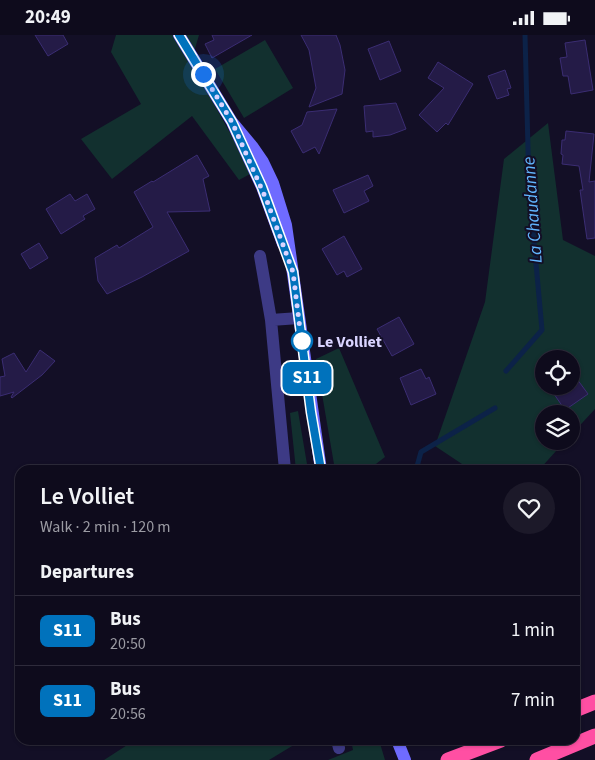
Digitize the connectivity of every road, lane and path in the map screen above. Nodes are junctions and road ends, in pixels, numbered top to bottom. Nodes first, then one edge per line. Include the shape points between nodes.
1 (179, 35) edge
2 (260, 256) dead end
3 (299, 318) junction
4 (272, 320) junction
5 (285, 465) edge
6 (320, 465) edge
7 (595, 702) edge
8 (580, 708) edge
9 (595, 736) edge
10 (580, 742) edge
11 (399, 745) edge
12 (488, 745) edge
13 (573, 745) edge
14 (405, 760) edge
15 (448, 760) edge
16 (536, 760) edge

1 - 3 main road via 232,122 263,162 272,183 286,225
2 - 4 street
3 - 4 street
3 - 6 main road
4 - 5 street
7 - 8 highway
9 - 10 highway
11 - 14 main road
12 - 15 highway
13 - 16 highway

